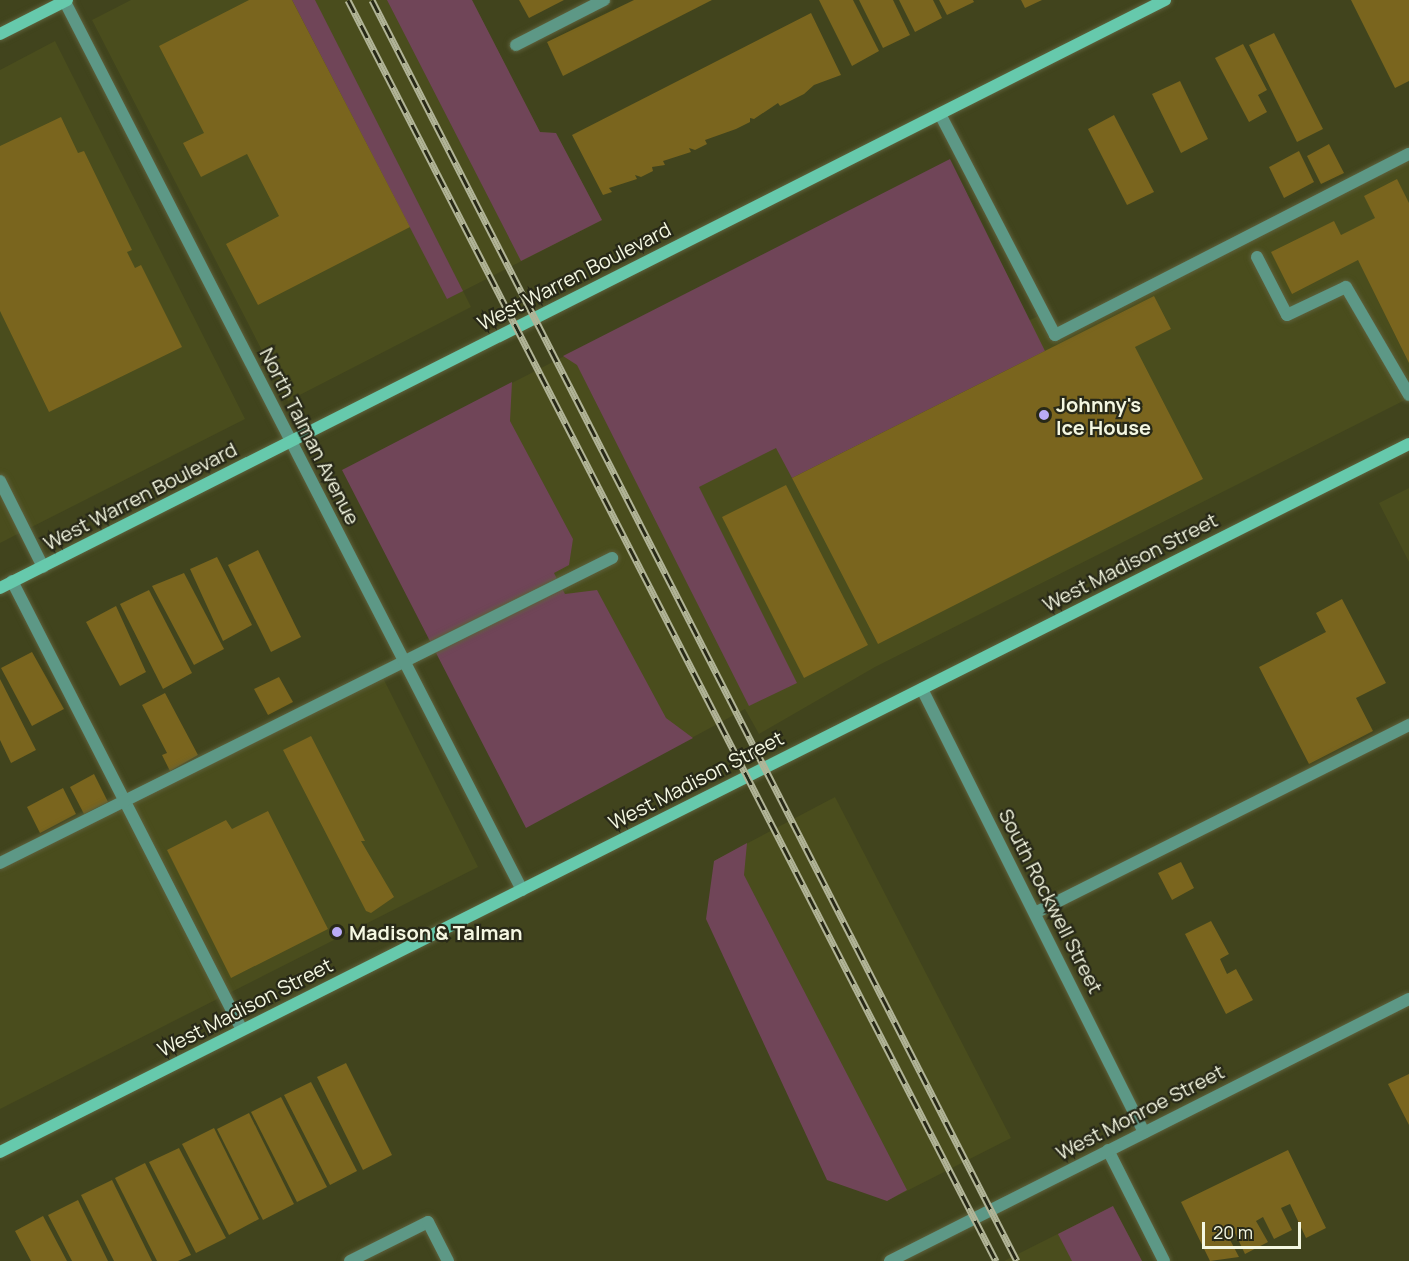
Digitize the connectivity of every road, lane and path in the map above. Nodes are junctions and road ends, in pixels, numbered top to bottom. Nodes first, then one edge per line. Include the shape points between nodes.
1 (65, 0) edge
2 (604, 0) edge
3 (1165, 0) edge
4 (0, 34) edge
5 (516, 45) dead end
6 (940, 114) junction
7 (1409, 154) edge
8 (1257, 257) dead end
9 (1409, 395) edge
10 (291, 442) junction
11 (1409, 444) edge
12 (0, 481) edge
13 (612, 558) dead end
14 (43, 567) junction
15 (12, 582) junction
16 (0, 588) edge
17 (403, 660) junction
18 (922, 689) junction
19 (1409, 725) edge
20 (124, 800) junction
21 (0, 863) edge
22 (522, 890) junction
23 (1035, 913) junction
24 (1409, 999) edge
25 (242, 1030) junction
26 (1144, 1132) junction
27 (1108, 1150) junction
28 (0, 1152) edge
29 (350, 1261) edge
30 (448, 1261) edge
31 (890, 1261) edge
32 (1164, 1261) edge

1 - 4 main road
1 - 10 street, North Talman Avenue
2 - 5 street
3 - 6 main road, West Warren Boulevard
6 - 7 street via 1055,335
6 - 10 main road, West Warren Boulevard
8 - 9 street via 1287,315 1346,287
10 - 14 main road, West Warren Boulevard
10 - 17 street, North Talman Avenue
11 - 18 main road, West Madison Street
12 - 14 street
13 - 17 street
14 - 15 main road, West Warren Boulevard
15 - 16 main road, West Warren Boulevard
15 - 20 street
17 - 20 street
17 - 22 street, North Talman Avenue
18 - 22 main road, West Madison Street
18 - 23 street, South Rockwell Street
19 - 23 street
20 - 21 street
20 - 25 street
22 - 25 main road, West Madison Street
23 - 26 street, South Rockwell Street
24 - 26 street, West Monroe Street
25 - 28 main road, West Madison Street
26 - 27 street, West Monroe Street
27 - 31 street, West Monroe Street
27 - 32 street
29 - 30 street via 428,1222

